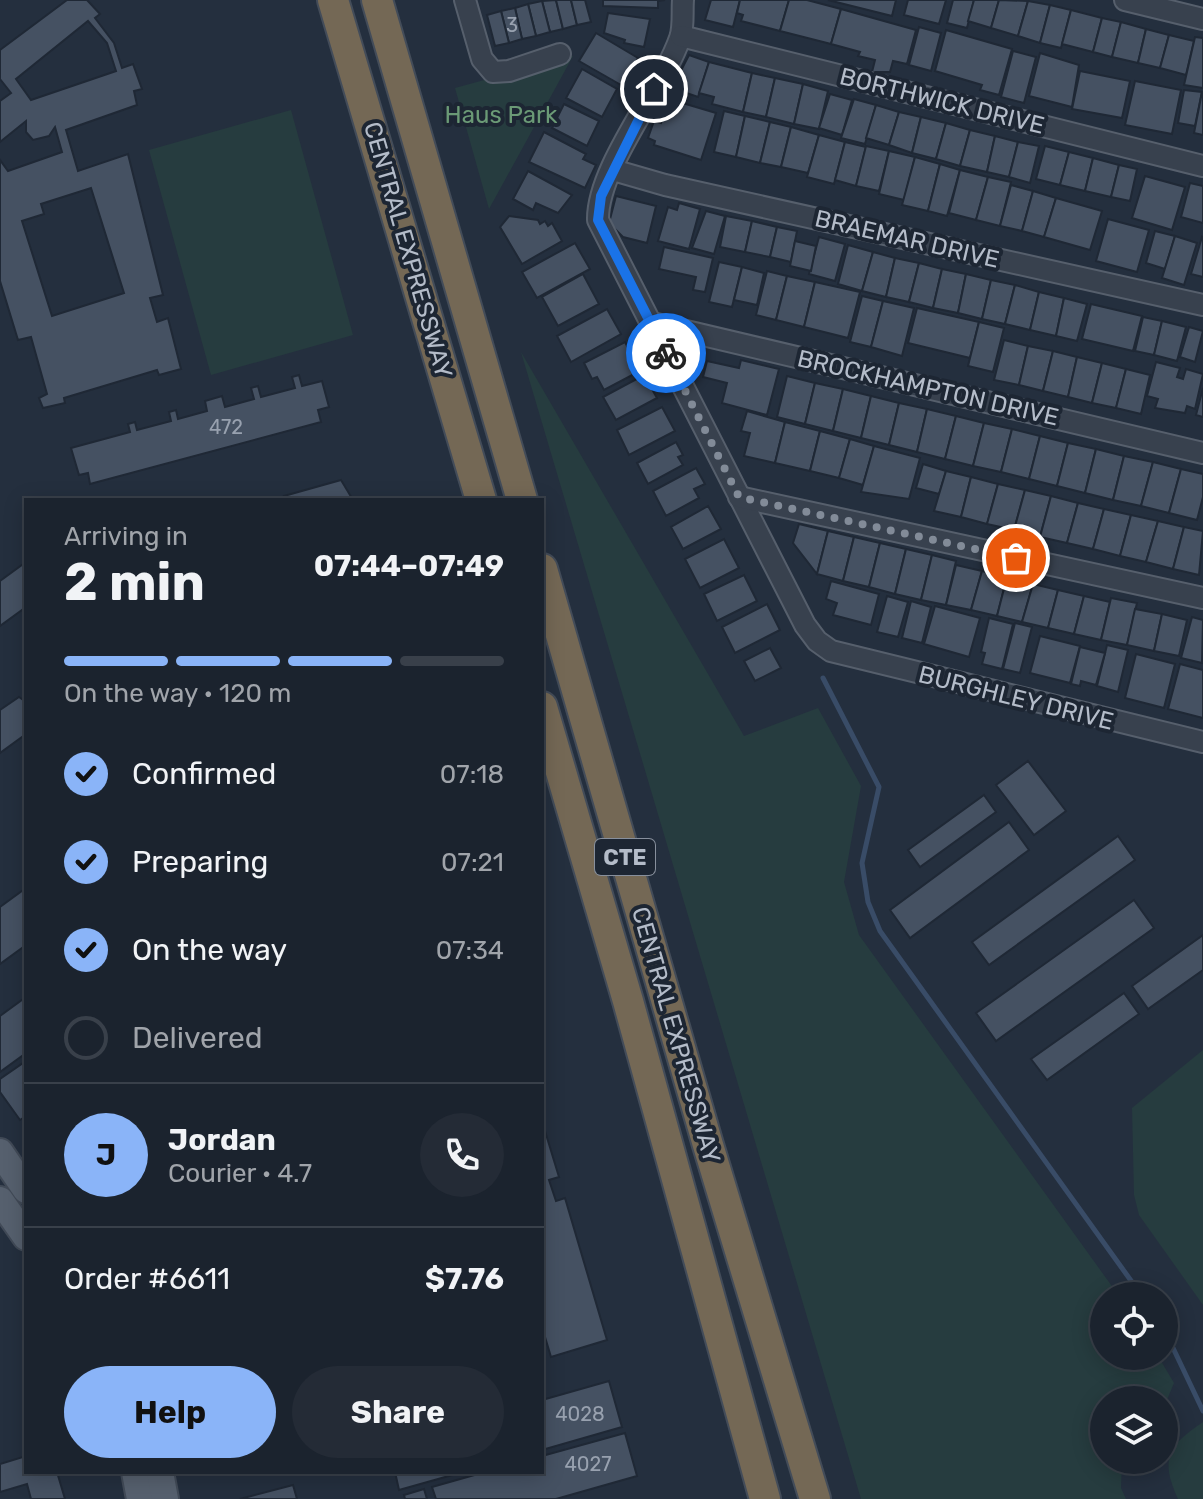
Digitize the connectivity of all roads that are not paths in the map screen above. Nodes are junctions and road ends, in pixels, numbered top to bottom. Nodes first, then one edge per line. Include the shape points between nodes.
1 (333, 0) edge
2 (377, 0) edge
3 (465, 0) edge
4 (683, 0) edge
5 (1125, 0) edge
6 (1203, 19) edge
7 (681, 36) junction
8 (560, 54) dead end
9 (1203, 166) edge
10 (613, 170) junction
11 (1203, 305) edge
12 (652, 323) junction
13 (1203, 453) edge
14 (739, 497) junction
15 (480, 498) edge
16 (521, 498) edge
17 (544, 576) edge
18 (1203, 598) edge
19 (544, 714) edge
20 (1203, 742) edge
21 (0, 1152) edge
22 (24, 1187) edge
23 (0, 1200) edge
24 (24, 1234) edge
25 (135, 1474) edge
26 (160, 1474) edge
27 (140, 1499) edge
28 (165, 1499) edge
29 (765, 1499) edge
30 (815, 1499) edge

1 - 15 highway, CENTRAL EXPRESSWAY
2 - 16 highway, CENTRAL EXPRESSWAY
3 - 8 street via 482,59 493,72
4 - 7 street
5 - 6 street
7 - 9 street, BORTHWICK DRIVE
7 - 10 street
10 - 11 street, BRAEMAR DRIVE
10 - 12 street via 598,220
12 - 13 street, BROCKHAMPTON DRIVE
12 - 14 street
14 - 18 street
14 - 20 street, BURGHLEY DRIVE via 805,625 831,651
17 - 30 highway, CENTRAL EXPRESSWAY / CTE
19 - 29 highway, CENTRAL EXPRESSWAY / CTE
21 - 22 main road
23 - 24 main road
25 - 27 main road
26 - 28 main road

